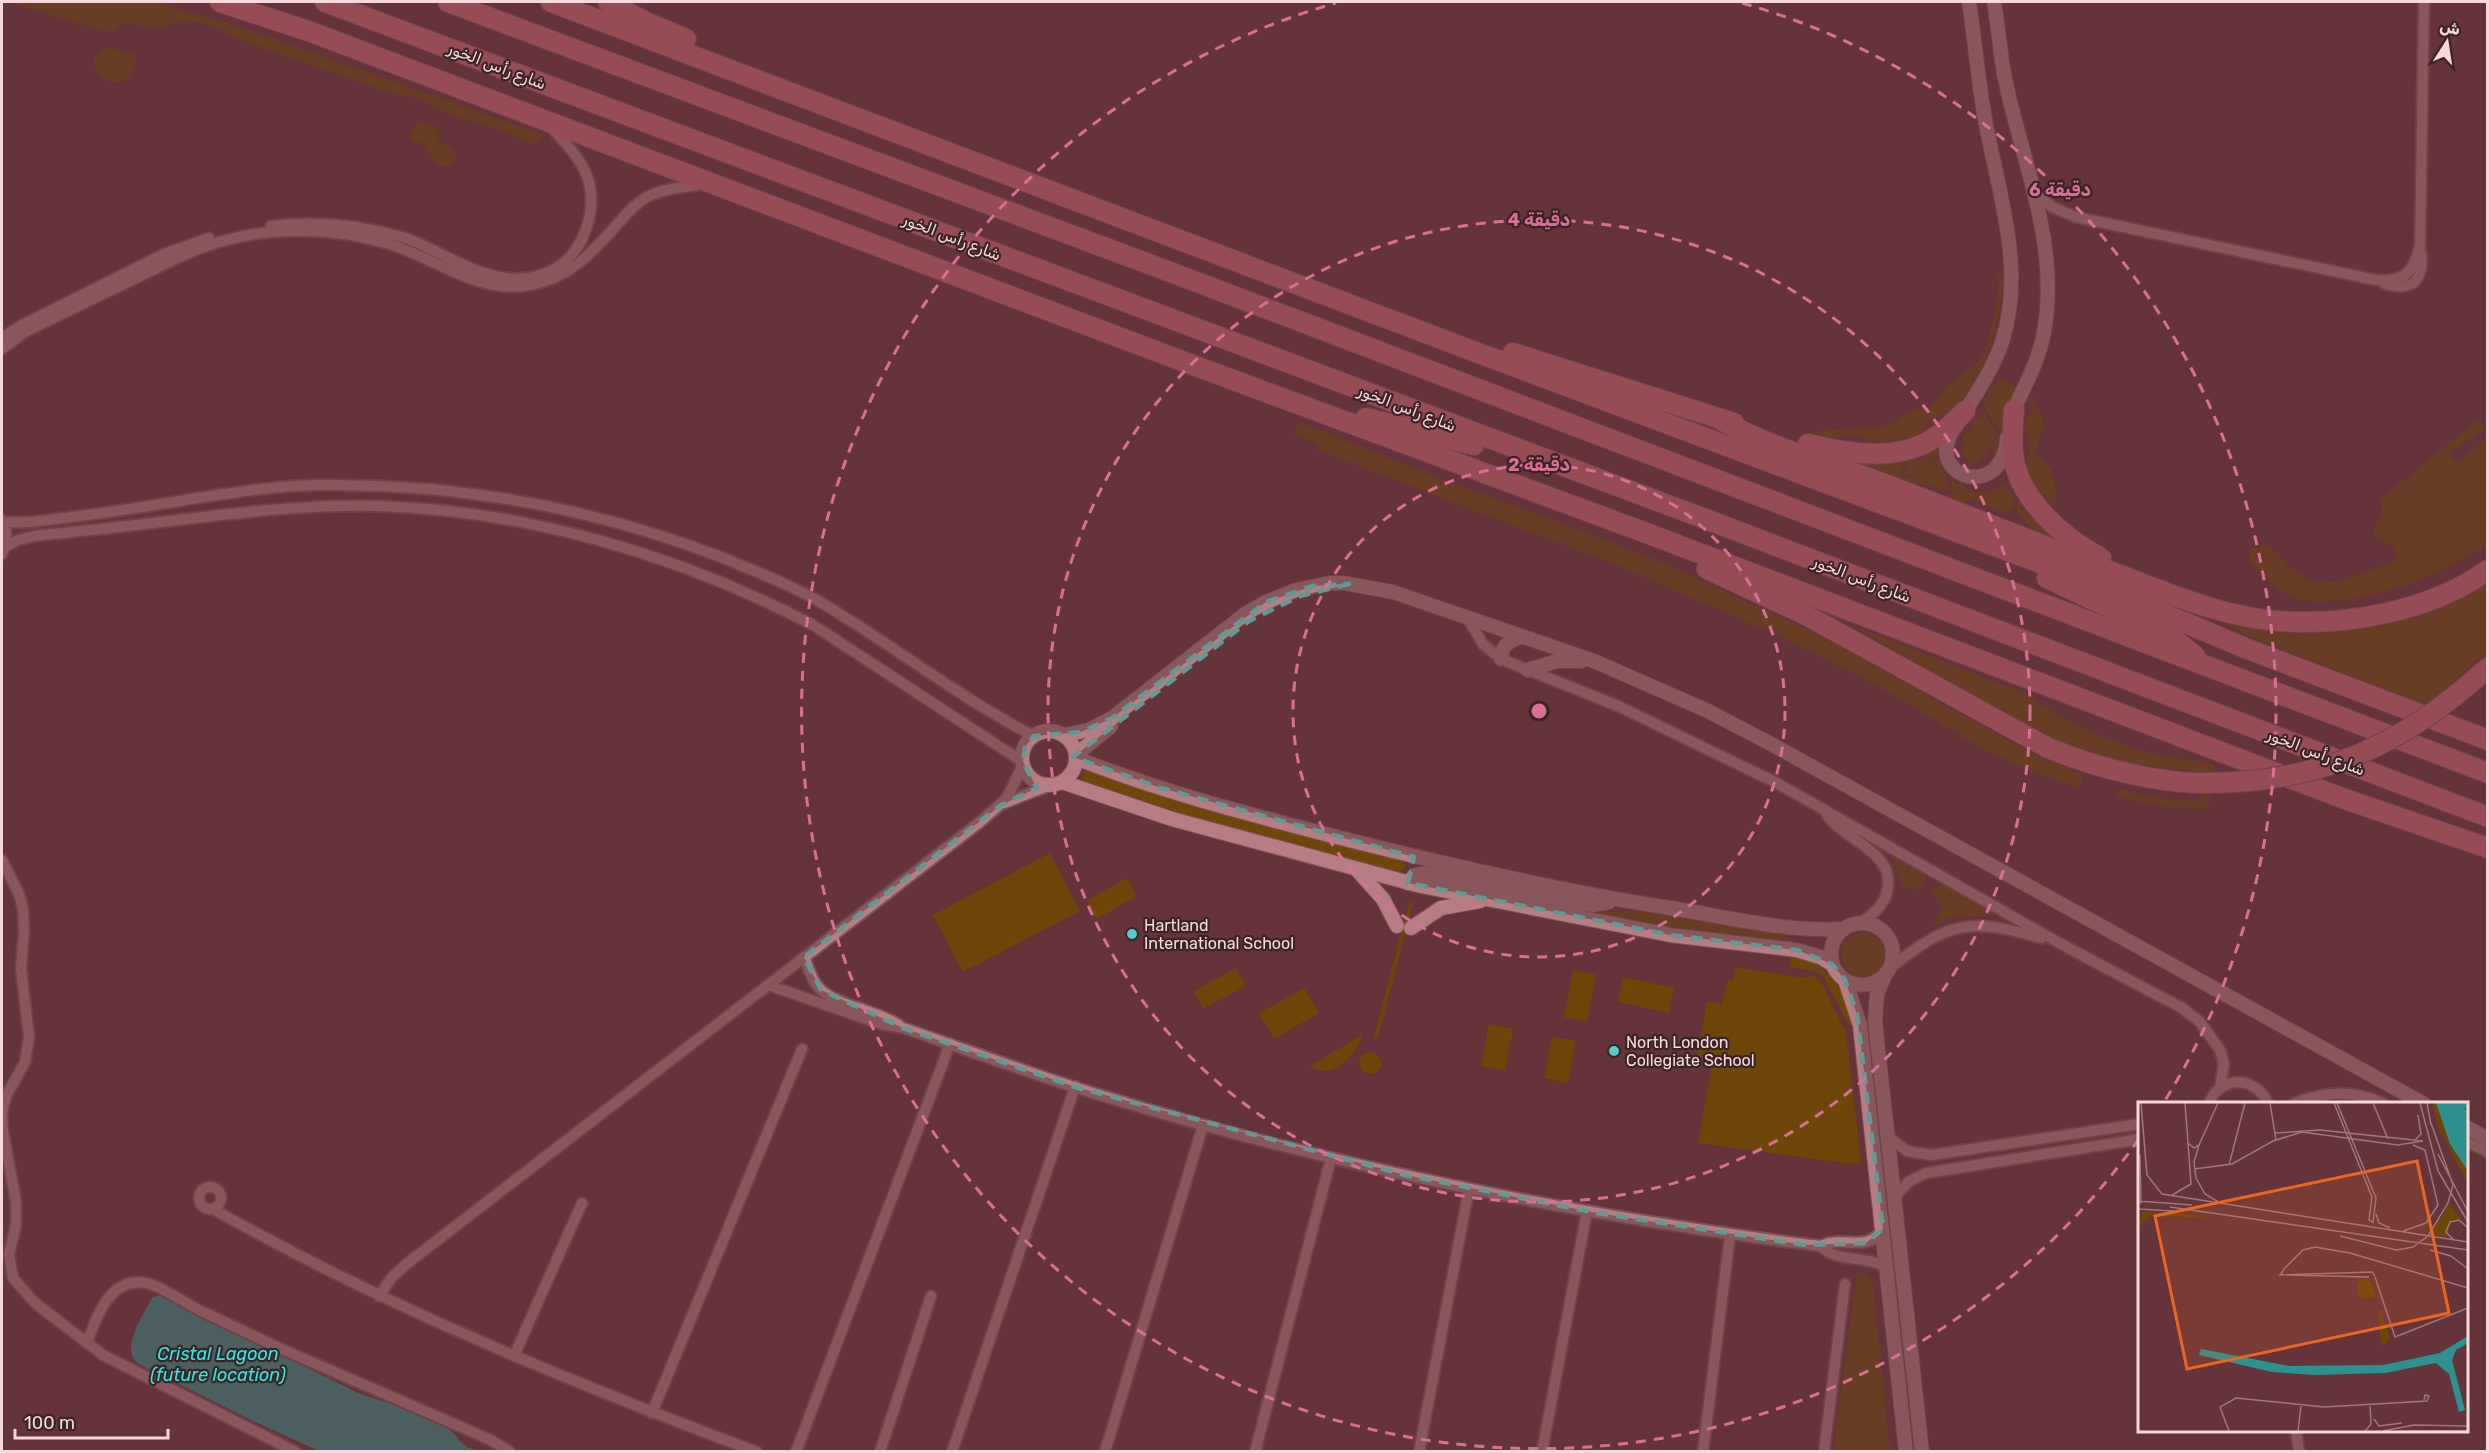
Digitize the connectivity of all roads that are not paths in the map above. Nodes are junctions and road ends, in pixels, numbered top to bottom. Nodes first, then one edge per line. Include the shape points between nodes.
1 (220, 2) edge
2 (325, 2) edge
3 (448, 2) edge
4 (551, 2) edge
5 (608, 2) edge
6 (1969, 2) edge
7 (1994, 2) edge
8 (2424, 2) edge
9 (785, 92) junction
10 (544, 119) junction
11 (711, 183) junction
12 (2035, 192) junction
13 (2, 339) edge
14 (2, 349) edge
15 (1473, 351) junction
16 (1270, 394) junction
17 (2014, 410) junction
18 (1965, 411) junction
19 (1721, 420) junction
20 (1565, 468) junction
21 (1889, 507) junction
22 (2, 521) edge
23 (1648, 534) junction
24 (3, 550) edge
25 (2487, 570) edge
26 (1349, 584) junction
27 (2190, 600) junction
28 (1468, 619) junction
29 (1523, 637) junction
30 (1501, 659) junction
31 (1594, 661) junction
32 (2203, 665) junction
33 (2487, 668) edge
34 (1528, 670) junction
35 (1063, 735) junction
36 (1034, 736) junction
37 (2487, 740) edge
38 (1076, 757) junction
39 (1023, 764) junction
40 (2487, 773) edge
41 (1056, 784) junction
42 (2342, 798) junction
43 (1001, 805) junction
44 (1824, 810) junction
45 (2487, 817) edge
46 (2487, 848) edge
47 (2, 860) edge
48 (2487, 863) edge
49 (1355, 869) junction
50 (1419, 872) junction
51 (1488, 899) junction
52 (1859, 923) junction
53 (1843, 929) junction
54 (2061, 944) junction
55 (804, 957) junction
56 (1833, 964) junction
57 (1888, 972) junction
58 (1845, 980) junction
59 (768, 985) junction
60 (903, 1028) junction
61 (950, 1044) junction
62 (802, 1049) dead end
63 (1075, 1087) junction
64 (2220, 1087) junction
65 (2208, 1102) edge
66 (2267, 1102) edge
67 (2298, 1102) edge
68 (2380, 1102) edge
69 (2420, 1102) edge
70 (2138, 1124) edge
71 (1203, 1125) junction
72 (2468, 1129) edge
73 (1888, 1137) junction
74 (2138, 1139) edge
75 (2487, 1139) edge
76 (2468, 1143) edge
77 (2487, 1152) edge
78 (1331, 1158) junction
79 (1469, 1189) junction
80 (1895, 1197) junction
81 (582, 1203) dead end
82 (213, 1209) dead end
83 (1587, 1211) junction
84 (1883, 1229) junction
85 (1730, 1235) junction
86 (1821, 1246) junction
87 (1886, 1268) junction
88 (1845, 1284) dead end
89 (379, 1296) junction
90 (931, 1296) dead end
91 (87, 1343) junction
92 (514, 1356) junction
93 (652, 1413) junction
94 (2296, 1432) edge
95 (2300, 1451) edge
96 (296, 1452) edge
97 (510, 1452) edge
98 (757, 1452) edge
99 (796, 1452) edge
100 (880, 1452) edge
101 (952, 1452) edge
102 (1105, 1452) edge
103 (1254, 1452) edge
104 (1419, 1452) edge
105 (1542, 1452) edge
106 (1703, 1452) edge
107 (1824, 1452) edge
108 (1906, 1452) edge
109 (1922, 1452) edge

1 - 10 highway
2 - 20 highway, شارع رأس الخور
3 - 32 highway
4 - 9 highway
5 - 9 highway via 648,24 761,70
6 - 18 street via 1985,120 2008,234 2011,277 2000,350
7 - 12 street via 2004,74
8 - 12 street via 2420,246 2416,262 2407,274 2394,280 2376,280 2068,214 2052,207
9 - 15 highway
10 - 11 highway
10 - 13 street via 580,160 591,193 589,220 581,241 570,258 551,272 524,278 490,275 419,243 357,228 300,224 255,228 210,237 164,254 22,325
11 - 14 street via 665,190 646,198 629,211 585,260 542,282 487,285 405,249 355,236 260,234 221,241 184,254 26,332
11 - 16 highway
12 - 17 street via 2046,257 2046,316 2036,363
15 - 19 highway via 1511,352
15 - 21 highway
16 - 20 highway
16 - 23 highway
17 - 18 street via 2003,459 1989,474 1977,478 1960,474 1947,456 1948,440
17 - 27 highway via 2015,464 2028,495 2046,516 2096,556
18 - 19 highway via 1925,443 1876,453 1818,447
19 - 27 highway via 1760,439
20 - 45 highway, شارع رأس الخور
21 - 32 highway via 2173,638
21 - 37 highway via 2075,576 2245,648
22 - 24 street via 7,534
22 - 36 street via 98,514 297,486 423,488 535,503 674,540 787,585 824,603
23 - 33 highway, bridge via 1681,557 1804,614 2048,748 2111,770 2153,779 2195,783 2262,781 2337,763 2417,725
23 - 42 highway
24 - 39 street via 34,536 315,507 400,508 526,524 648,555 772,604 813,625
25 - 27 highway via 2428,600 2329,622 2276,621
26 - 28 street via 1382,589
26 - 35 street via 1313,586 1281,595 1254,609 1112,718 1089,730
26 - 38 street via 1300,596 1249,621
28 - 29 street
28 - 30 street via 1483,644
29 - 30 street via 1508,643
29 - 31 street
30 - 34 street
31 - 34 street via 1557,661
31 - 69 street via 1700,707 1760,739
32 - 40 highway
34 - 44 street via 1618,706
35 - 36 street via 1049,731
35 - 38 street via 1074,746
36 - 39 street via 1025,747
38 - 41 street via 1074,770
38 - 50 street via 1161,788 1287,824
39 - 41 street via 1033,780
39 - 43 street
41 - 43 street
41 - 49 street
42 - 46 highway
42 - 48 highway
43 - 55 street
44 - 52 street via 1835,826 1873,852 1886,868 1886,896 1876,912
44 - 54 street
47 - 91 street via 23,909 21,968 29,1037 25,1062 6,1096 2,1113 16,1202 9,1263 13,1278 29,1297
49 - 50 street
49 - 51 street via 1404,927 1441,908
50 - 51 street
50 - 53 street via 1584,905 1616,900 1803,928
51 - 56 street via 1670,935 1797,950
52 - 53 street
52 - 57 street via 1876,926 1888,936 1893,952
53 - 56 street via 1832,945
54 - 57 street via 2010,929 1982,925 1956,928 1931,938
54 - 64 street via 2182,1008 2200,1022 2222,1057
55 - 59 street
55 - 60 street via 813,979 827,994
56 - 58 street
57 - 58 street via 1866,985
57 - 73 street via 1877,994 1875,1012
58 - 84 street via 1860,1025
59 - 60 street
59 - 89 street via 409,1262
60 - 61 street
61 - 63 street
61 - 99 street
62 - 93 street
63 - 71 street
63 - 101 street
64 - 65 street
64 - 66 street via 2239,1081 2252,1084
67 - 68 street via 2339,1092
70 - 73 street via 1931,1155 1907,1151
71 - 78 street
71 - 102 street
72 - 75 street
73 - 80 street
74 - 80 street via 1926,1173 1908,1182
76 - 77 street
78 - 79 street
78 - 103 street
79 - 83 street
79 - 104 street
80 - 109 street
81 - 92 street
82 - 89 street
83 - 85 street
83 - 105 street
84 - 86 street via 1866,1243 1835,1242
84 - 87 street
85 - 86 street
85 - 106 street
86 - 87 street via 1831,1254 1873,1261
87 - 108 street
88 - 107 street
89 - 92 street
90 - 100 street
91 - 96 street
91 - 97 street via 114,1290 132,1282 152,1284 248,1334 491,1440
92 - 93 street
93 - 98 street
94 - 95 street

